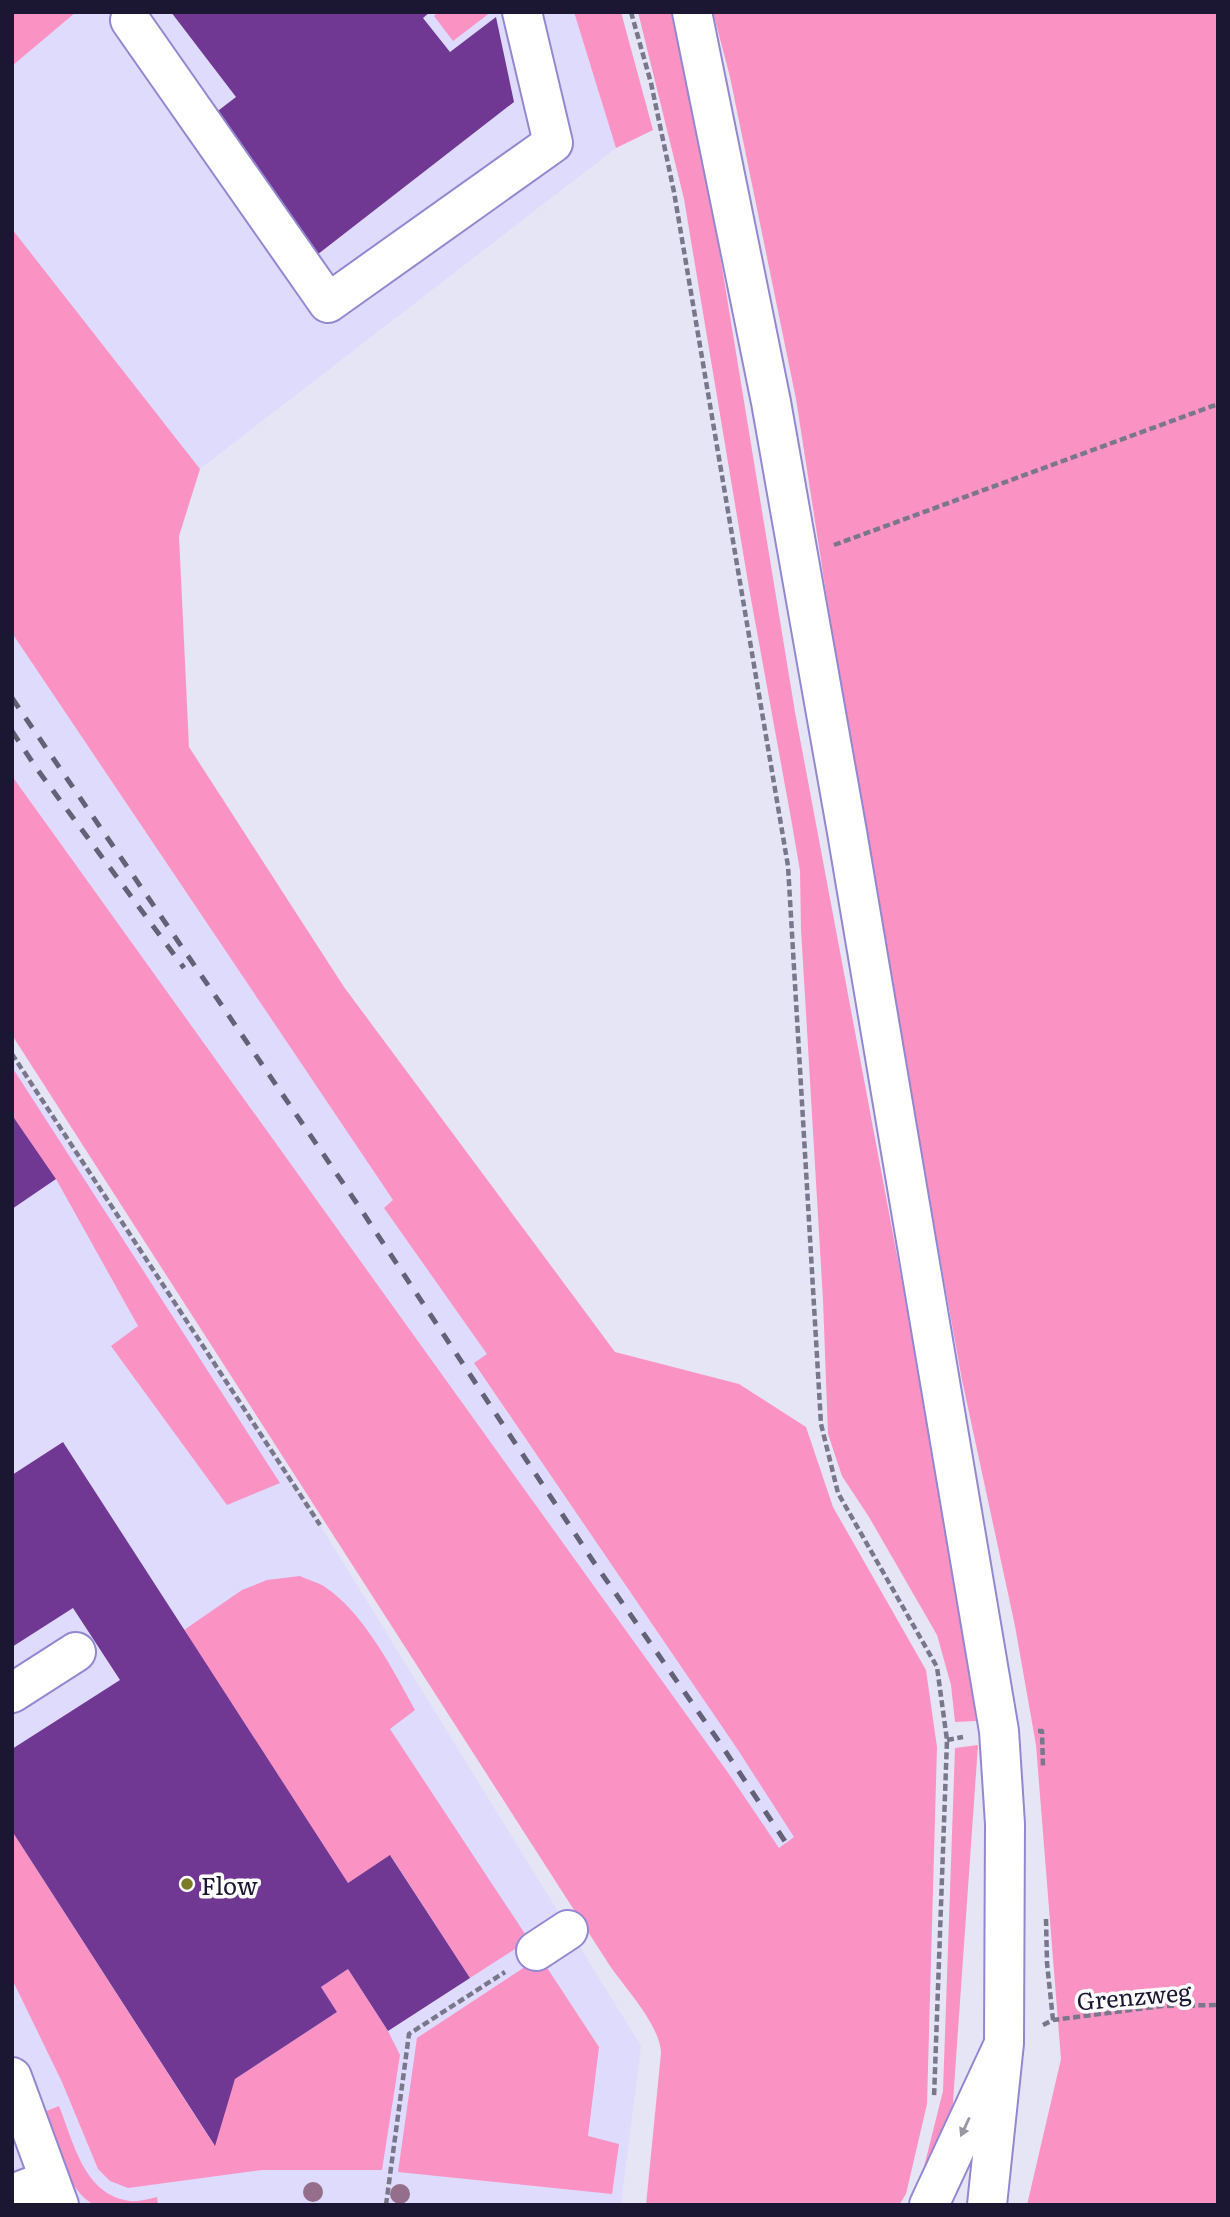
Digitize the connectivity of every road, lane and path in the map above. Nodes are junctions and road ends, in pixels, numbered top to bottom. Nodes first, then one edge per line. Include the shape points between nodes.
1 (522, 12) edge
2 (631, 12) edge
3 (692, 12) edge
4 (130, 20) dead end
5 (1218, 404) edge
6 (855, 537) dead end
7 (12, 1054) edge
8 (320, 1525) dead end
9 (76, 1652) dead end
10 (12, 1693) edge
11 (568, 1930) dead end
12 (536, 1951) joint
13 (1218, 2005) edge
14 (1053, 2020) dead end
15 (1004, 2043) junction
16 (12, 2077) edge
17 (932, 2104) dead end
18 (54, 2192) edge
19 (12, 2194) edge
20 (386, 2205) edge
21 (929, 2205) edge
22 (987, 2205) edge

1 - 4 main road via 553,142 328,303
2 - 17 path via 674,192 788,866 821,1424 838,1493 937,1667 947,1740
3 - 15 main road via 776,428 999,1731 1005,1824
5 - 6 path
7 - 8 path
9 - 10 main road
11 - 12 main road
12 - 20 path via 409,2034
13 - 14 path, Grenzweg via 1161,2006
15 -> 21 main road
15 - 22 main road
16 - 18 main road
18 - 19 main road

